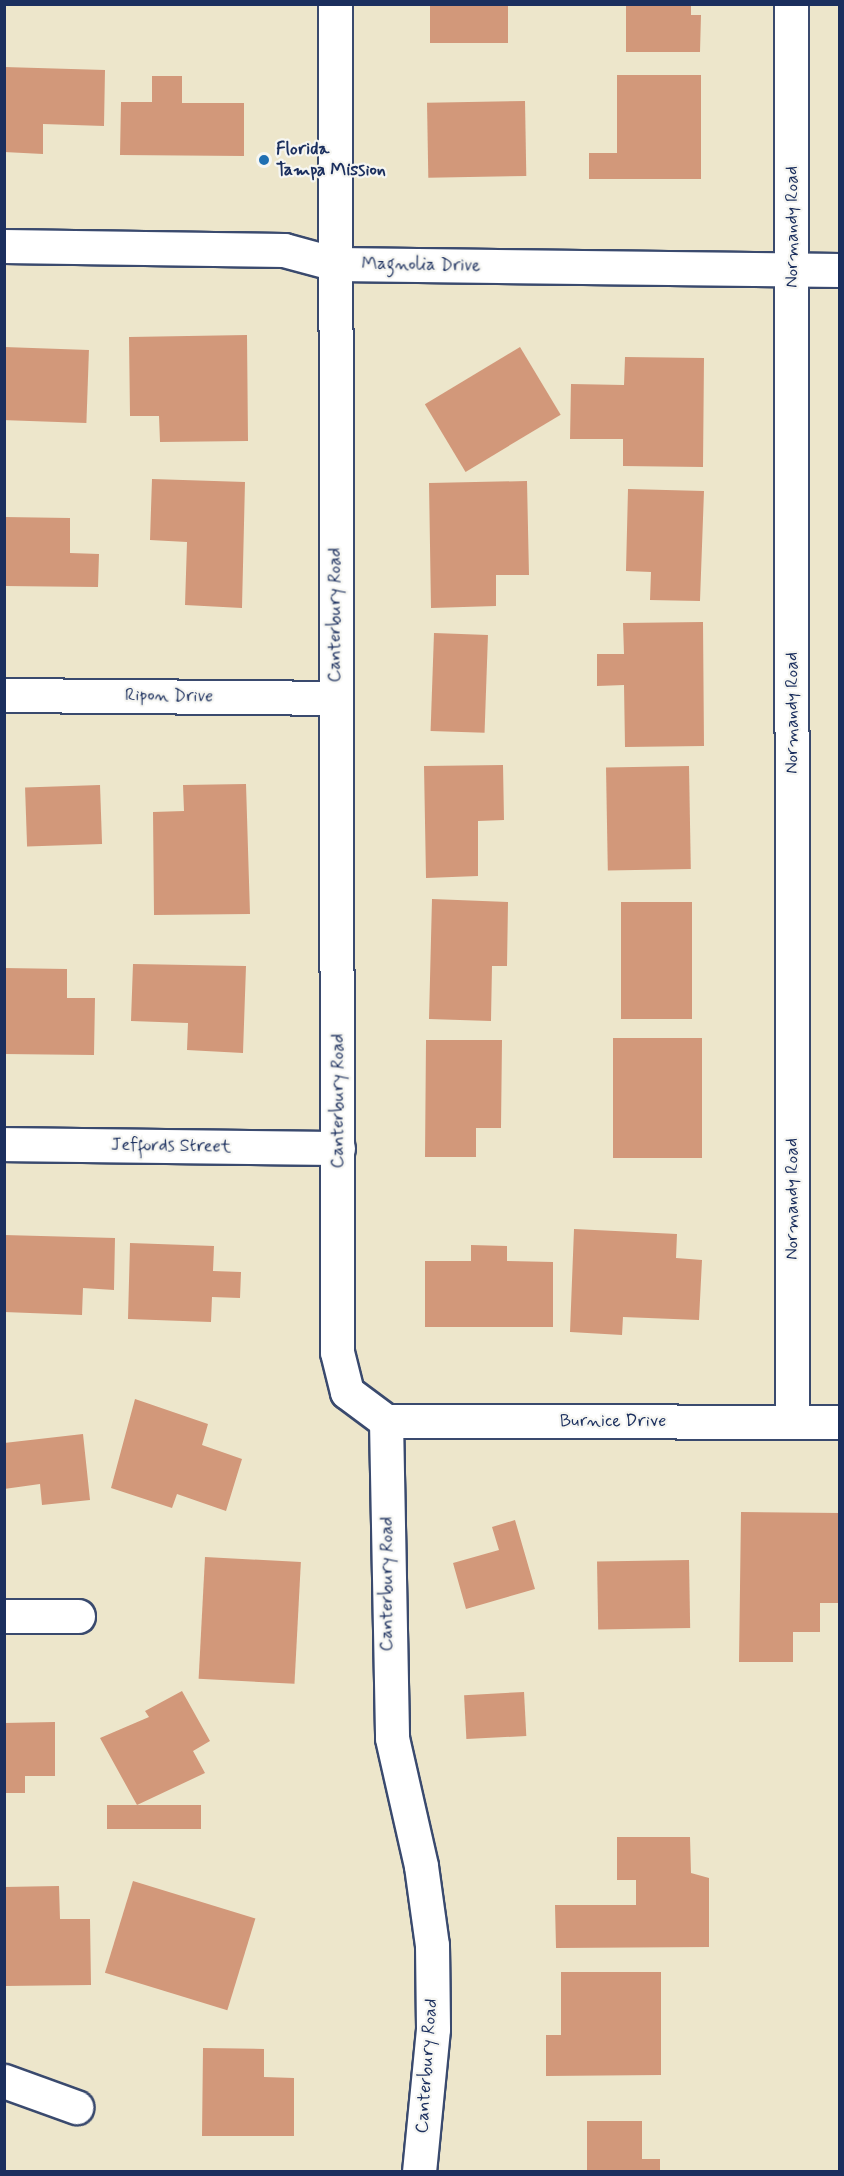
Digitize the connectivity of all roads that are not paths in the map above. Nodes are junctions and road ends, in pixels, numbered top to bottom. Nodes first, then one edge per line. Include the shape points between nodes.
1 (335, 4) edge
2 (791, 4) edge
3 (4, 246) edge
4 (336, 264) junction
5 (792, 270) junction
6 (840, 270) edge
7 (4, 695) edge
8 (334, 698) junction
9 (4, 1144) edge
10 (338, 1148) junction
11 (386, 1421) junction
12 (792, 1422) junction
13 (840, 1422) edge
14 (4, 1616) edge
15 (78, 1616) dead end
16 (4, 2081) edge
17 (76, 2107) dead end
18 (419, 2172) edge

1 - 4 street, Canterbury Road
2 - 5 street, Normandy Road
3 - 4 street, Magnolia Drive via 284,249
4 - 5 street, Magnolia Drive
4 - 8 street, Canterbury Road
5 - 6 street, Magnolia Drive
5 - 12 street, Normandy Road
7 - 8 street, Ripon Drive
8 - 10 street, Canterbury Road
9 - 10 street, Jeffords Street
10 - 11 street, Canterbury Road via 337,1352 347,1392
11 - 12 street, Burnice Drive
11 - 18 street, Canterbury Road via 389,1702 432,1945 433,2029
12 - 13 street, Burnice Drive
14 - 15 street
16 - 17 street

